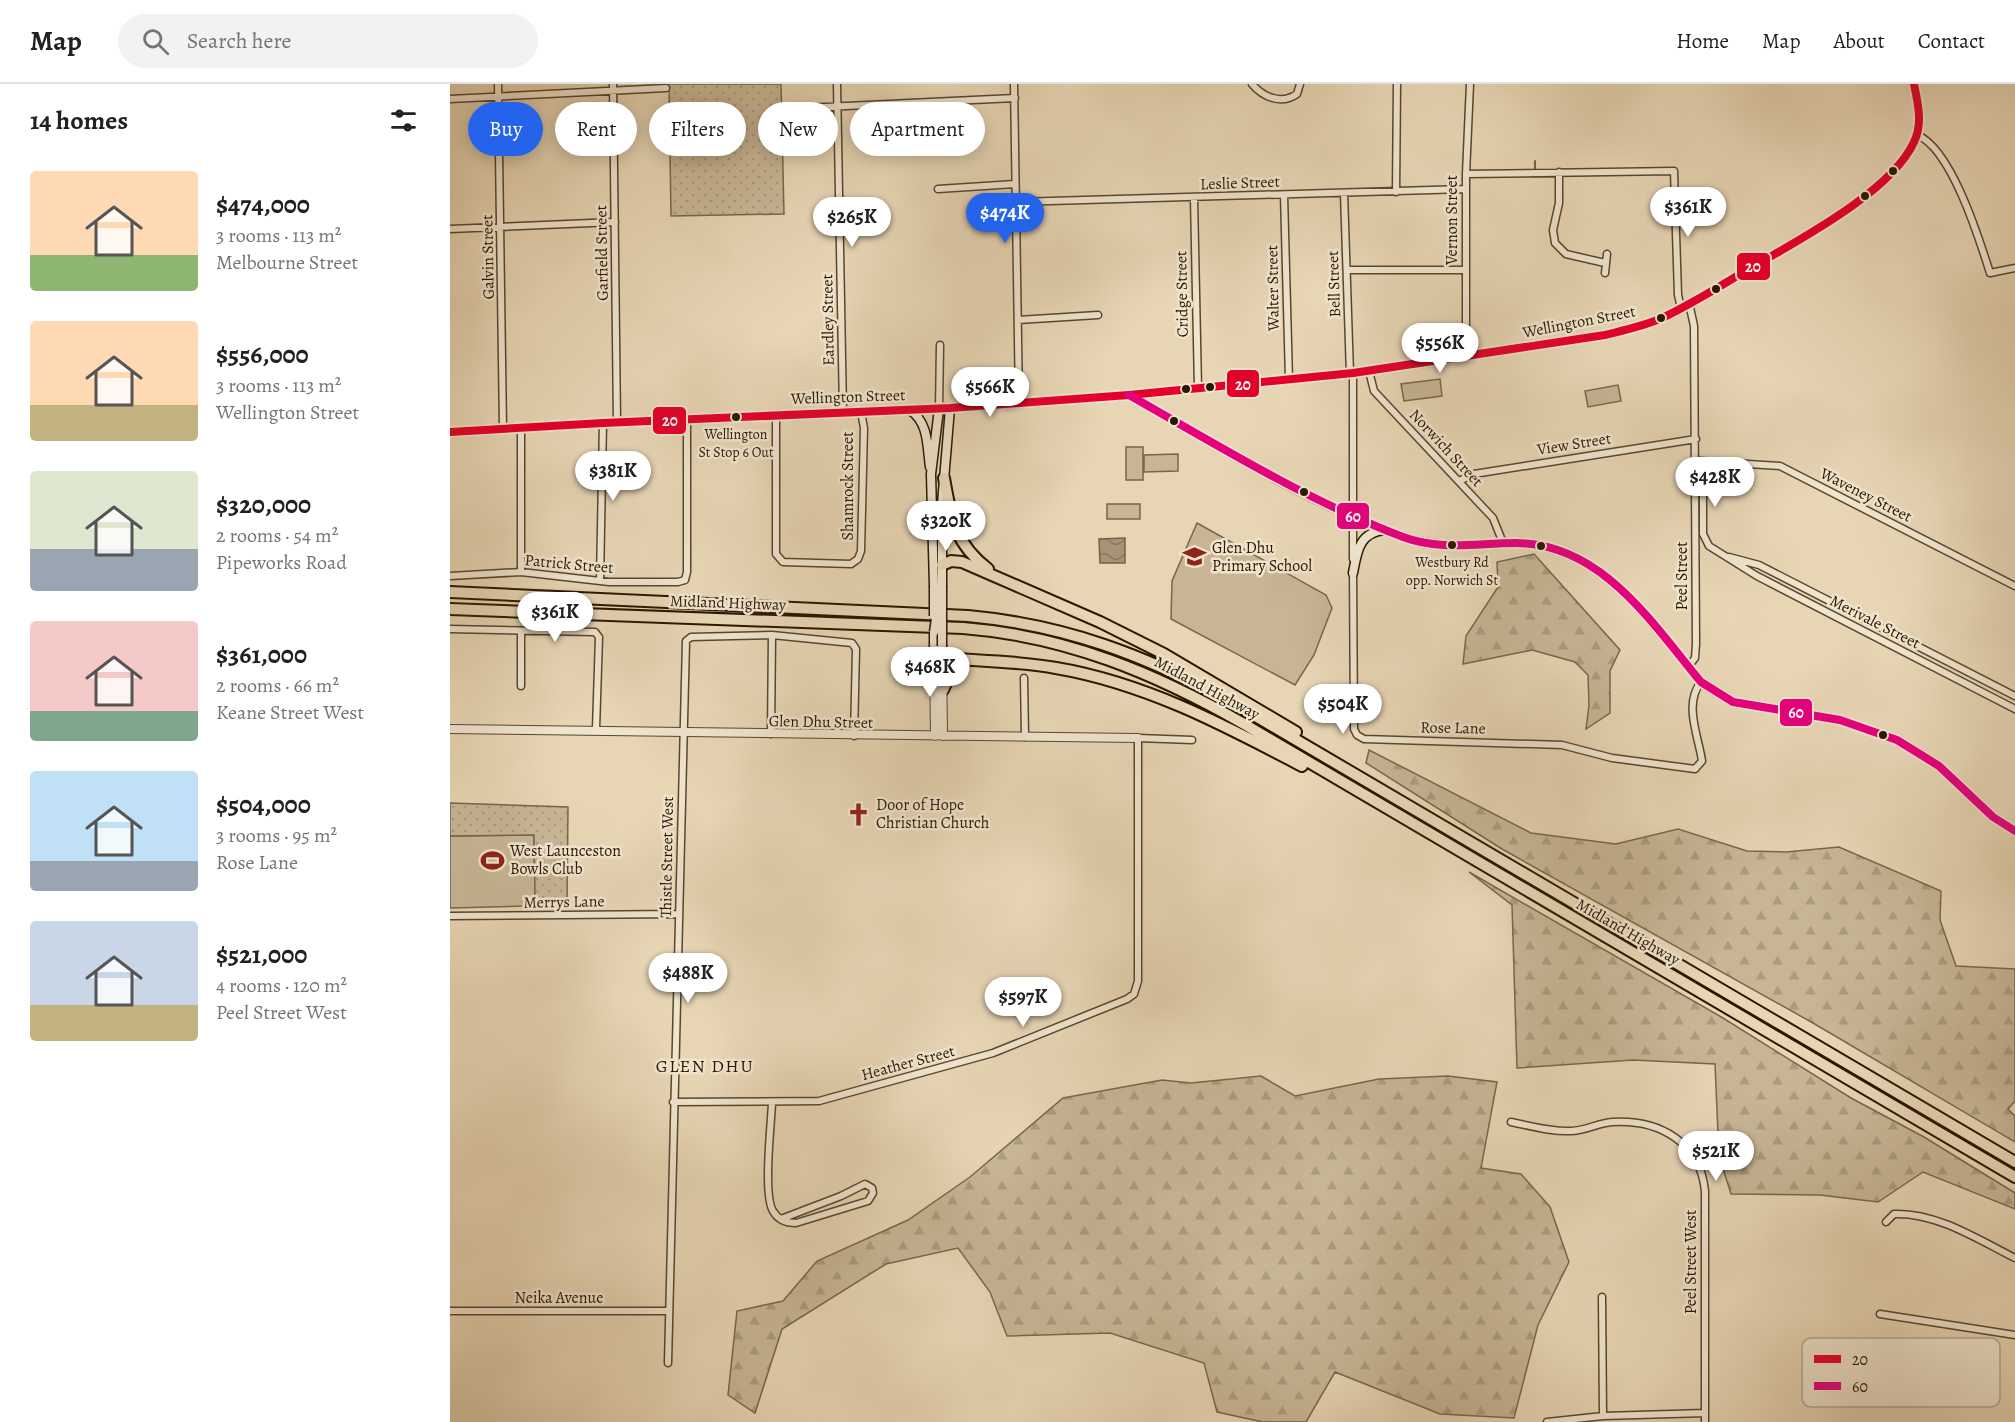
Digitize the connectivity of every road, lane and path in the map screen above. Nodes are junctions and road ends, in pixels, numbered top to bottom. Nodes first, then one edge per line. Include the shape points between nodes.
1 (498, 84) edge
2 (837, 84) edge
3 (1014, 84) edge
4 (1252, 84) edge
5 (1300, 84) edge
6 (1397, 84) edge
7 (1470, 84) edge
8 (1914, 84) edge
9 (613, 87) edge
10 (666, 88) dead end
11 (499, 96) junction
12 (1015, 98) junction
13 (450, 99) edge
14 (837, 102) edge
15 (838, 108) edge
16 (1917, 135) junction
17 (838, 156) edge
18 (1559, 172) junction
19 (1466, 174) junction
20 (1015, 184) junction
21 (938, 189) dead end
22 (1466, 189) junction
23 (1396, 192) junction
24 (1344, 193) junction
25 (1284, 195) junction
26 (1194, 198) junction
27 (1016, 202) junction
28 (615, 222) junction
29 (502, 227) junction
30 (450, 229) edge
31 (1607, 254) dead end
32 (1605, 263) junction
33 (2015, 268) edge
34 (1347, 270) junction
35 (1466, 270) junction
36 (1605, 273) dead end
37 (1685, 305) junction
38 (1098, 315) dead end
39 (1018, 320) junction
40 (940, 345) dead end
41 (1466, 356) junction
42 (1369, 371) junction
43 (1352, 374) junction
44 (1289, 380) junction
45 (1198, 388) junction
46 (1129, 395) junction
47 (1019, 403) junction
48 (950, 408) junction
49 (939, 409) junction
50 (910, 410) junction
51 (843, 412) junction
52 (861, 412) junction
53 (776, 415) junction
54 (687, 420) junction
55 (617, 422) junction
56 (603, 423) junction
57 (521, 428) junction
58 (503, 429) junction
59 (450, 432) edge
60 (1696, 439) junction
61 (1695, 460) junction
62 (1703, 462) junction
63 (931, 476) junction
64 (944, 478) junction
65 (1459, 481) junction
66 (1355, 516) junction
67 (1385, 530) junction
68 (1503, 543) junction
69 (1726, 556) junction
70 (942, 565) junction
71 (521, 572) junction
72 (1353, 573) junction
73 (450, 576) edge
74 (600, 580) junction
75 (1008, 581) junction
76 (938, 586) junction
77 (2015, 586) edge
78 (450, 592) edge
79 (450, 609) edge
80 (450, 629) edge
81 (521, 632) junction
82 (772, 634) junction
83 (938, 646) junction
84 (938, 658) junction
85 (971, 660) junction
86 (1688, 667) junction
87 (1024, 678) dead end
88 (1701, 682) junction
89 (521, 686) dead end
90 (943, 690) junction
91 (2015, 696) edge
92 (2015, 709) edge
93 (450, 729) edge
94 (596, 729) junction
95 (682, 732) junction
96 (771, 734) junction
97 (854, 736) junction
98 (939, 736) junction
99 (1025, 737) junction
100 (1138, 738) junction
101 (1192, 740) dead end
102 (1383, 807) junction
103 (1422, 813) junction
104 (2015, 831) edge
105 (679, 914) junction
106 (450, 916) edge
107 (673, 1102) junction
108 (772, 1103) junction
109 (1511, 1122) dead end
110 (2015, 1162) edge
111 (2015, 1177) edge
112 (780, 1219) junction
113 (1886, 1222) dead end
114 (2015, 1258) edge
115 (1602, 1297) dead end
116 (450, 1311) edge
117 (669, 1311) junction
118 (1880, 1314) dead end
119 (2015, 1335) edge
120 (668, 1362) dead end
121 (1704, 1413) junction
122 (1603, 1416) junction
123 (1546, 1422) edge
124 (1704, 1422) edge

1 - 11 street, Galvin Street
2 - 14 street, Eardley Street
3 - 12 street
4 - 5 street via 1270,99 1293,97
6 - 23 street
7 - 19 street, Vernon Street
8 - 16 main road, Wellington Street via 1919,108
9 - 10 street
9 - 11 street
9 - 28 street, Garfield Street
11 - 13 street
11 - 29 street, Galvin Street
12 - 15 street
12 - 20 street
16 - 33 street via 1929,139 1950,172 1974,222 1990,273
16 - 37 main road, Wellington Street via 1898,165 1838,216
17 - 51 street, Eardley Street
18 - 19 street
18 - 32 street via 1555,243 1566,254
18 - 37 street, Peel Street via 1674,171 1678,295
19 - 22 street, Vernon Street
20 - 21 street
20 - 27 street
22 - 23 street, Leslie Street
22 - 35 street, Vernon Street
23 - 24 street, Leslie Street
24 - 25 street, Leslie Street
24 - 34 street, Bell Street
25 - 26 street, Leslie Street
25 - 44 street, Walter Street
26 - 27 street, Leslie Street
26 - 45 street, Cridge Street
27 - 39 street
28 - 29 street
28 - 55 street, Garfield Street
29 - 30 street
29 - 58 street, Galvin Street
31 - 32 street
32 - 36 street
34 - 35 street
34 - 43 street, Bell Street
35 - 41 street, Vernon Street
37 - 41 main road, Wellington Street via 1643,325 1605,335
37 - 60 street, Peel Street via 1694,315
38 - 39 street
39 - 47 street
40 - 49 street
41 - 42 main road, Wellington Street
42 - 43 main road, Wellington Street
42 - 65 street, Norwich Street via 1374,391
43 - 44 main road, Wellington Street
43 - 66 street, Rose Lane
44 - 45 main road, Wellington Street
45 - 46 main road, Wellington Street
46 - 47 main road, Wellington Street
46 - 66 main road via 1234,458
47 - 48 main road, Wellington Street
48 - 49 main road, Wellington Street
48 - 64 main road
49 - 50 main road, Wellington Street
49 - 63 main road
50 - 52 main road, Wellington Street
50 - 63 main road via 924,426
51 - 52 main road, Wellington Street
51 - 53 main road, Wellington Street
52 - 53 street, Shamrock Street via 861,551 851,564 779,560
53 - 54 main road, Wellington Street
54 - 55 main road, Wellington Street
54 - 74 street, Patrick Street via 685,580
55 - 56 main road, Wellington Street
56 - 57 main road, Wellington Street
56 - 74 street
57 - 58 main road, Wellington Street
57 - 71 street
58 - 59 main road, Wellington Street
60 - 61 street, Peel Street
60 - 65 street, View Street via 1474,474
61 - 62 street, Waveney Street
61 - 86 street, Peel Street via 1696,644 1695,658
62 - 69 street, Merivale Street via 1704,538 1709,546
62 - 77 street, Waveney Street via 1780,466
63 - 64 main road
63 - 76 main road
64 - 70 main road
64 - 75 highway via 950,514 960,540 978,561
65 - 68 street, Norwich Street via 1497,524
66 - 67 main road
66 - 72 street, Rose Lane
67 - 68 main road via 1442,547
67 - 72 main road via 1372,532 1363,540
68 - 86 main road via 1545,545 1589,563 1628,597
69 - 91 street, Merivale Street via 1759,565
69 - 92 street, Merivale Street via 1757,576
70 - 75 highway via 958,561
70 - 76 main road
71 - 73 street, Patrick Street
71 - 74 street, Patrick Street
72 - 88 street, Rose Lane via 1354,729 1359,737 1562,745 1612,758 1695,769 1702,762 1694,734 1695,700
75 - 103 highway via 1183,664
76 - 83 main road, bridge
76 - 83 main road, bridge via 934,632
78 - 103 highway, Midland Highway via 968,616 1051,628 1114,646 1180,675
79 - 102 highway, Midland Highway via 922,625 987,630 1043,640 1110,658 1179,688
80 - 81 street
81 - 89 street
81 - 94 street via 586,630 597,634
82 - 95 street, Thistle Street West via 687,639
82 - 96 street
82 - 97 street via 855,645
83 - 84 main road
84 - 85 highway
84 - 90 street
84 - 98 street
85 - 90 highway via 951,669
85 - 102 highway via 1056,668 1143,690 1208,718
86 - 88 main road
87 - 99 street
88 - 104 main road via 1725,699 1744,705 1840,720 1897,740 1939,766 1993,817
90 - 98 street
93 - 94 street, Glen Dhu Street
94 - 95 street, Glen Dhu Street
95 - 96 street, Glen Dhu Street
95 - 105 street, Thistle Street West
96 - 97 street, Glen Dhu Street
97 - 98 street, Glen Dhu Street
98 - 99 street, Glen Dhu Street
99 - 100 street, Glen Dhu Street
100 - 101 street, Glen Dhu Street
100 - 108 street, Heather Street via 1138,981 1134,994 977,1058 819,1101
102 - 111 highway, Midland Highway
103 - 110 highway, Midland Highway
105 - 106 street, Merrys Lane
105 - 107 street, Thistle Street West
107 - 108 street, Heather Street
107 - 117 street, Thistle Street West
108 - 112 street via 769,1197
109 - 121 street, Peel Street West via 1569,1131 1610,1122 1636,1123 1673,1136 1694,1154 1705,1191
112 - 112 street via 861,1185 872,1188 868,1201 796,1223
113 - 114 street via 1891,1212 1917,1215
115 - 122 street
116 - 117 street, Neika Avenue
117 - 120 street, Thistle Street West
118 - 119 street
121 - 122 street
121 - 124 street, Peel Street West
122 - 123 street

